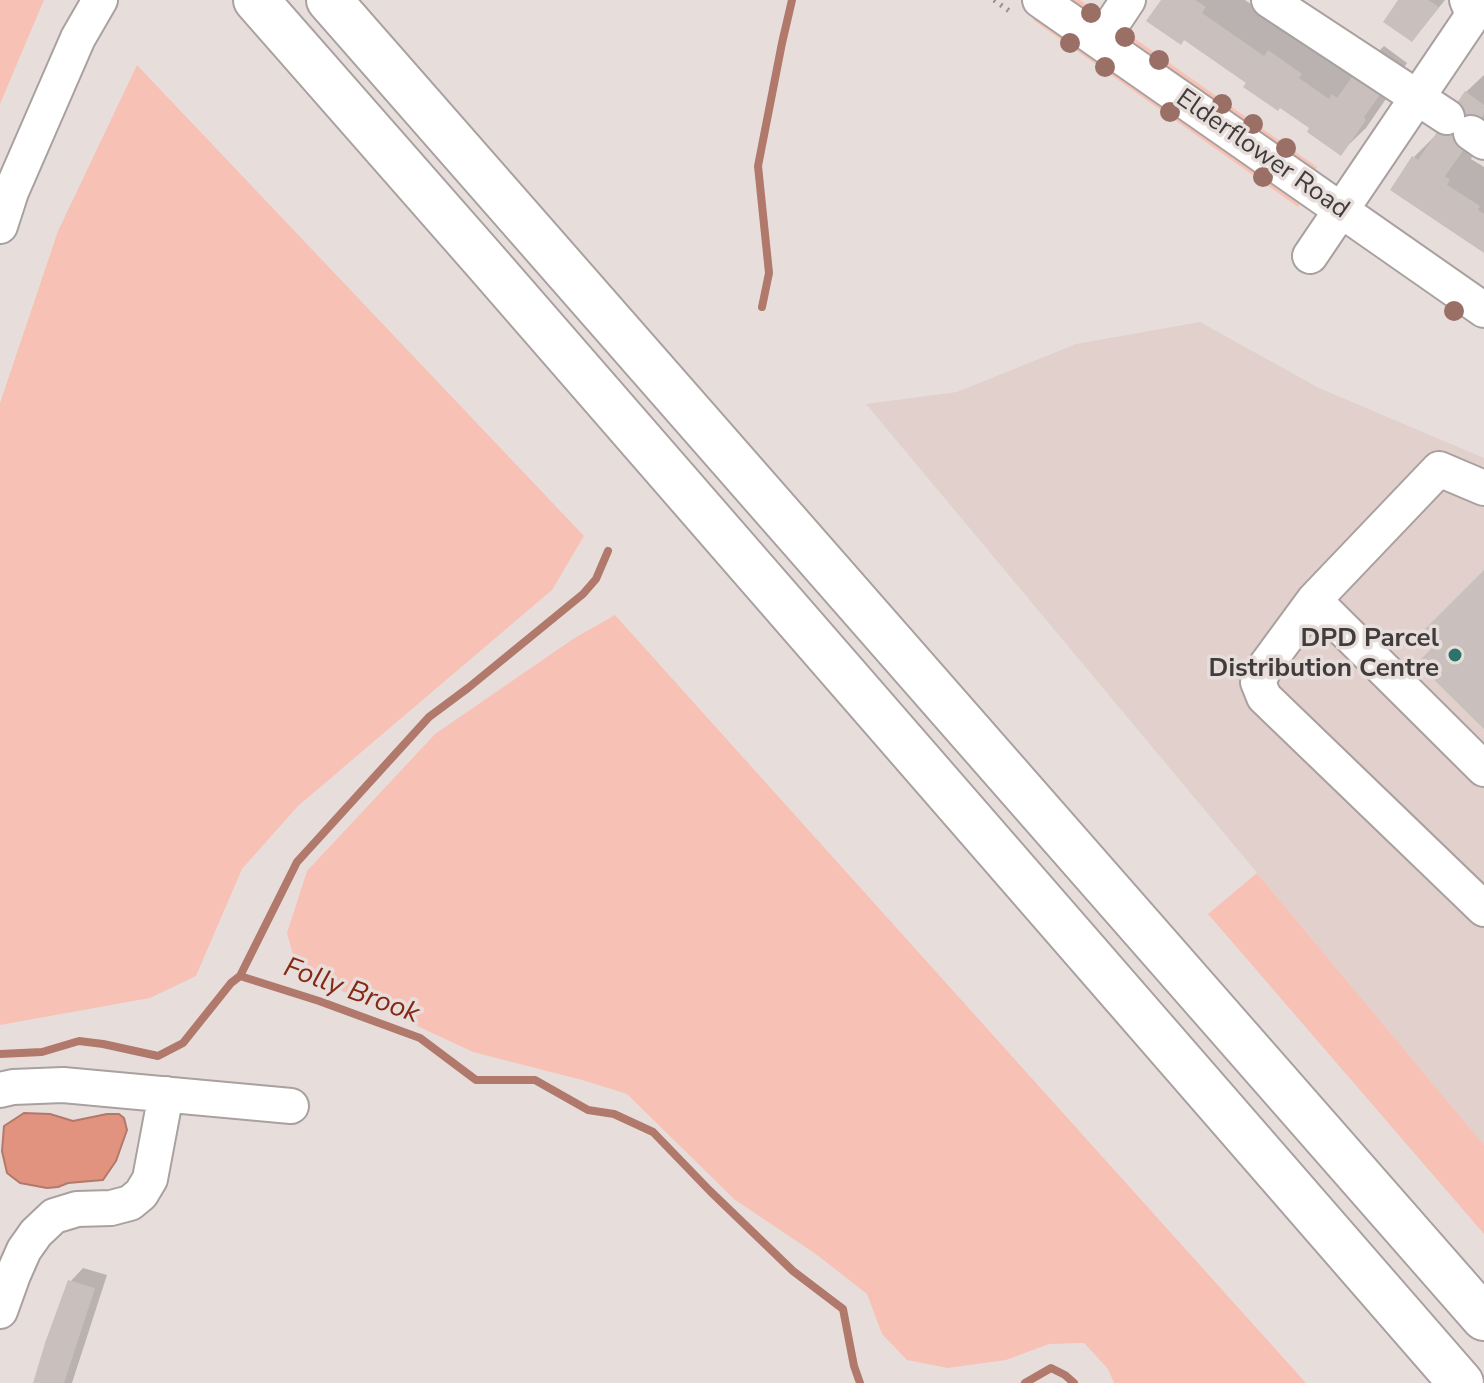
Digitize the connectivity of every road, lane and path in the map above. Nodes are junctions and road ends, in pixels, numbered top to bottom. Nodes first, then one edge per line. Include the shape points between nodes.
1 (100, 0) edge
2 (256, 0) edge
3 (329, 0) edge
4 (1040, 0) edge
5 (1128, 0) edge
6 (1269, 0) edge
7 (1467, 0) edge
8 (1100, 42) junction
9 (1418, 98) junction
10 (1467, 131) edge
11 (1340, 210) junction
12 (0, 226) edge
13 (1310, 256) dead end
14 (1484, 310) edge
15 (1484, 488) edge
16 (1314, 600) junction
17 (1484, 769) edge
18 (1484, 909) edge
19 (0, 1090) edge
20 (166, 1094) junction
21 (291, 1106) dead end
22 (0, 1311) edge
23 (1484, 1318) edge
24 (1461, 1383) edge

1 - 12 street via 78,38
2 - 24 highway
3 - 23 highway
4 - 8 street, Elderflower Road
5 - 8 street
6 - 9 street
7 - 9 street via 1469,21
8 - 11 street, Elderflower Road
9 - 10 street
9 - 11 street
11 - 13 street
11 - 14 street, Elderflower Road
15 - 16 street via 1439,469
16 - 17 street
16 - 18 street via 1267,664 1258,682 1264,697
19 - 20 street via 63,1085
20 - 21 street
20 - 22 street via 150,1179 141,1194 111,1208 54,1216 24,1250

